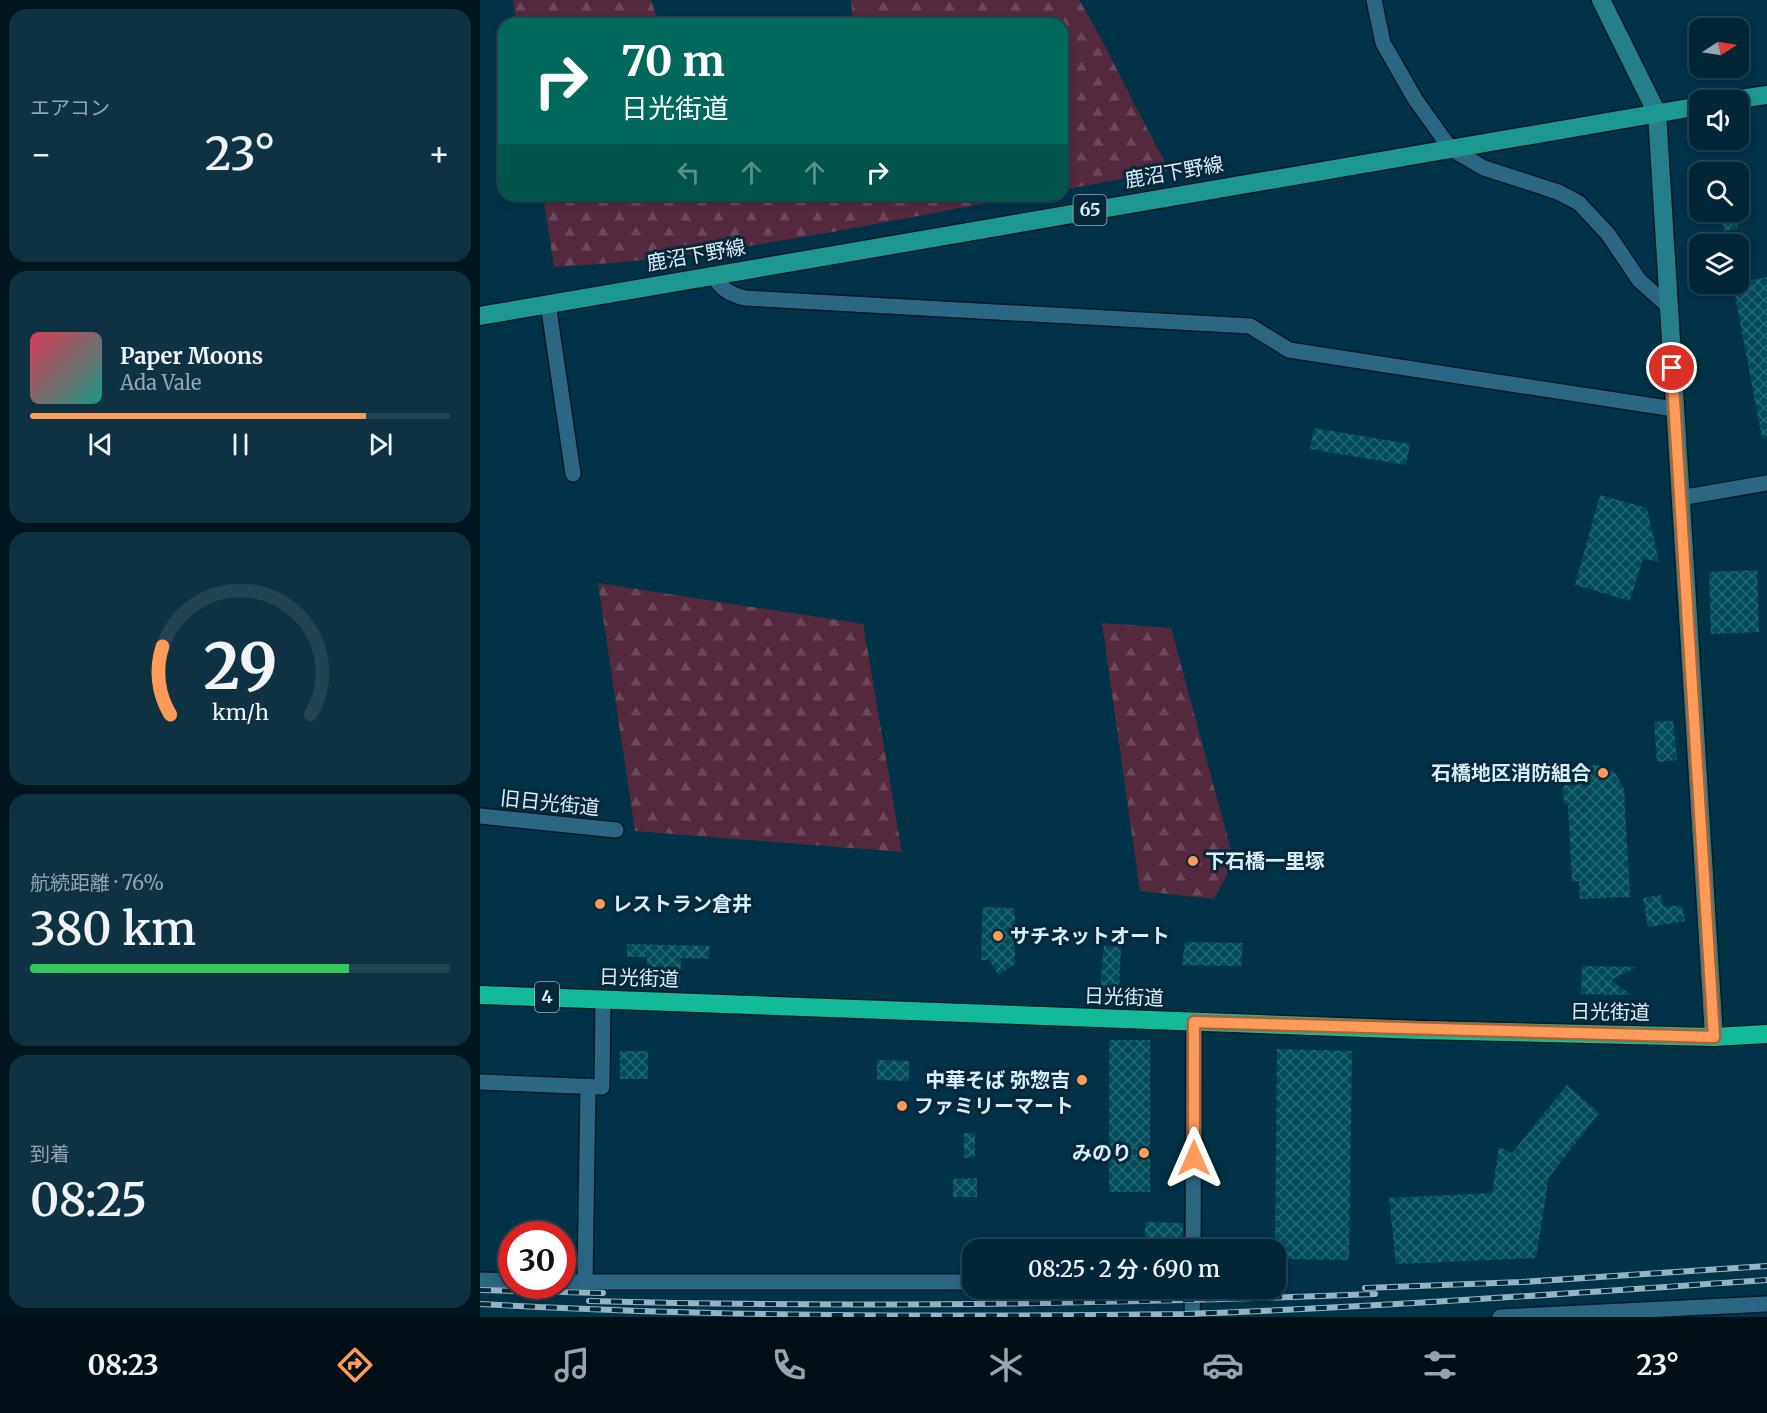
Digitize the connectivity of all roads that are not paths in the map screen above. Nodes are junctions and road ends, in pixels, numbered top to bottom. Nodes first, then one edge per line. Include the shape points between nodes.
1 (1374, 0) edge
2 (1601, 0) edge
3 (1767, 95) edge
4 (1749, 98) edge
5 (1689, 108) edge
6 (1657, 112) junction
7 (1450, 147) junction
8 (713, 275) junction
9 (548, 303) junction
10 (1670, 308) junction
11 (480, 316) edge
12 (1674, 409) junction
13 (573, 474) dead end
14 (1767, 483) edge
15 (1680, 498) junction
16 (480, 816) edge
17 (616, 830) dead end
18 (480, 995) edge
19 (603, 999) junction
20 (1194, 1022) junction
21 (1767, 1035) edge
22 (1714, 1037) junction
23 (480, 1082) edge
24 (588, 1086) junction
25 (1193, 1239) edge
26 (480, 1280) edge
27 (498, 1281) edge
28 (576, 1282) edge
29 (585, 1282) junction
30 (962, 1282) edge
31 (1193, 1299) edge
32 (1767, 1304) edge
33 (1192, 1317) edge
34 (1500, 1317) edge

1 - 7 street via 1383,43 1415,99
2 - 6 street
3 - 4 main road
5 - 6 main road, 鹿沼下野線 / 65
6 - 7 main road, 鹿沼下野線 / 65
6 - 10 street
7 - 8 main road, 鹿沼下野線 / 65
7 - 10 street via 1484,168 1558,192 1579,203 1608,234 1639,280
8 - 9 main road, 鹿沼下野線 / 65
8 - 12 street via 719,286 745,298 1250,326 1289,350
9 - 11 main road, 鹿沼下野線 / 65
9 - 13 street
10 - 12 street
12 - 15 street
14 - 15 street
15 - 22 street
16 - 17 street, 旧日光街道
18 - 19 highway, 日光街道 / 4
19 - 20 highway, 日光街道 / 4
19 - 24 street via 602,1087
20 - 22 highway, 日光街道 / 4
20 - 25 street
21 - 22 highway, 日光街道 / 4
23 - 24 street
24 - 29 street
26 - 27 street
28 - 29 street
29 - 30 street
31 - 33 street
32 - 34 street

